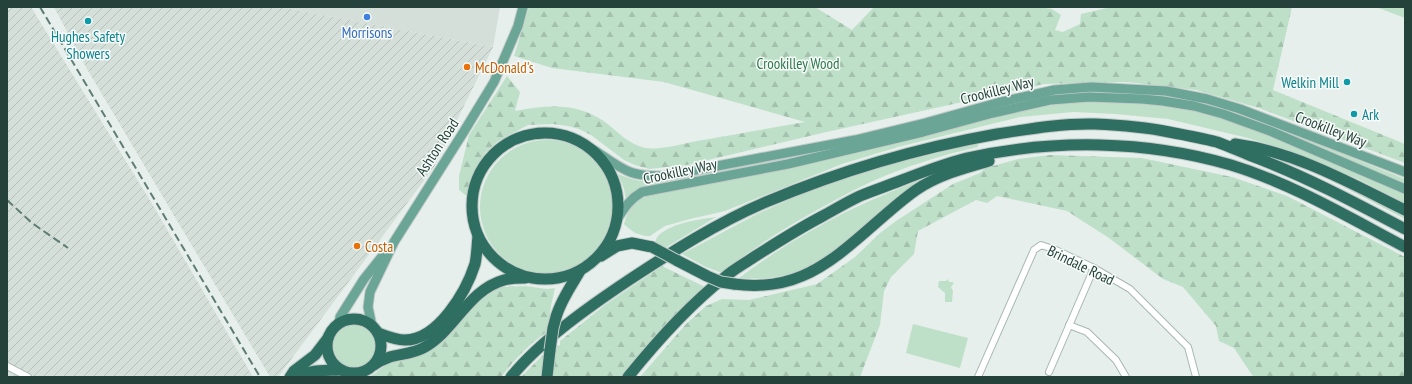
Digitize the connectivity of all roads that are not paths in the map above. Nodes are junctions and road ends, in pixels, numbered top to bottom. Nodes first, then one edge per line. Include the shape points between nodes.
1 (519, 7) edge
2 (523, 7) edge
3 (501, 66) junction
4 (1216, 142) junction
5 (594, 150) junction
6 (1012, 151) junction
7 (1405, 172) edge
8 (1405, 189) edge
9 (1405, 210) edge
10 (618, 218) junction
11 (1405, 229) edge
12 (478, 236) junction
13 (394, 242) junction
14 (1405, 247) edge
15 (597, 258) junction
16 (1094, 268) junction
17 (580, 271) junction
18 (526, 278) junction
19 (339, 324) junction
20 (1069, 325) junction
21 (375, 330) junction
22 (328, 338) junction
23 (374, 365) junction
24 (7, 366) edge
25 (341, 370) junction
26 (1049, 372) dead end
27 (358, 375) edge
28 (28, 377) edge
29 (290, 377) edge
30 (298, 377) edge
31 (511, 377) edge
32 (547, 377) edge
33 (628, 377) edge
34 (978, 377) edge
35 (1126, 377) edge
36 (1196, 377) edge

1 - 3 main road, Ashton Road
2 - 3 main road, Ashton Road
3 - 13 main road, Ashton Road via 475,114
4 - 9 highway via 1267,150 1302,162
4 - 11 highway via 1308,179
4 - 31 highway via 1167,132 1093,124 1030,129 958,141 857,168 766,203 724,222 676,249 570,322
5 - 7 main road, Crookilley Way via 628,172 664,176 855,140 1054,90 1091,87 1166,91 1207,99 1240,109
5 - 10 highway via 609,169 614,182
5 - 12 highway via 574,138 550,133 530,134 506,144 482,167 472,195 474,224
6 - 14 highway via 1077,144 1111,145 1144,148 1222,163 1255,173 1314,199
6 - 15 highway, bridge via 1001,157 941,176 887,212 825,263 802,276 779,283 759,286 721,282 652,248 632,243 617,246
6 - 33 highway via 933,168 860,196 793,231 726,276 692,306 659,338
8 - 10 main road, Crookilley Way via 1270,131 1223,114 1163,101 1089,96 1050,100 795,163 642,192 633,197
10 - 15 highway via 610,240
12 - 18 highway via 489,254 498,262
12 - 21 highway via 477,255 468,280 460,296 439,324 417,338 405,340
13 - 19 main road, Ashton Road via 364,279 340,317
13 - 21 main road, Ashton Road via 370,292 368,307
15 - 17 highway
16 - 20 street
16 - 34 street, Brindale Road via 1041,245 1034,250
16 - 36 street, Brindale Road via 1130,290 1188,347
17 - 18 highway via 550,279
17 - 32 highway, bridge via 567,291 556,317
18 - 23 highway via 508,279 493,284 466,306 435,340 424,348 382,359
19 - 21 highway via 356,320 365,322
19 - 22 highway
20 - 26 street
20 - 35 street via 1087,332 1116,360
21 - 23 highway via 381,350
22 - 25 highway via 327,352 330,360
22 - 29 highway via 315,356 294,371
23 - 27 highway
24 - 28 street
25 - 27 highway
25 - 30 highway via 304,373

